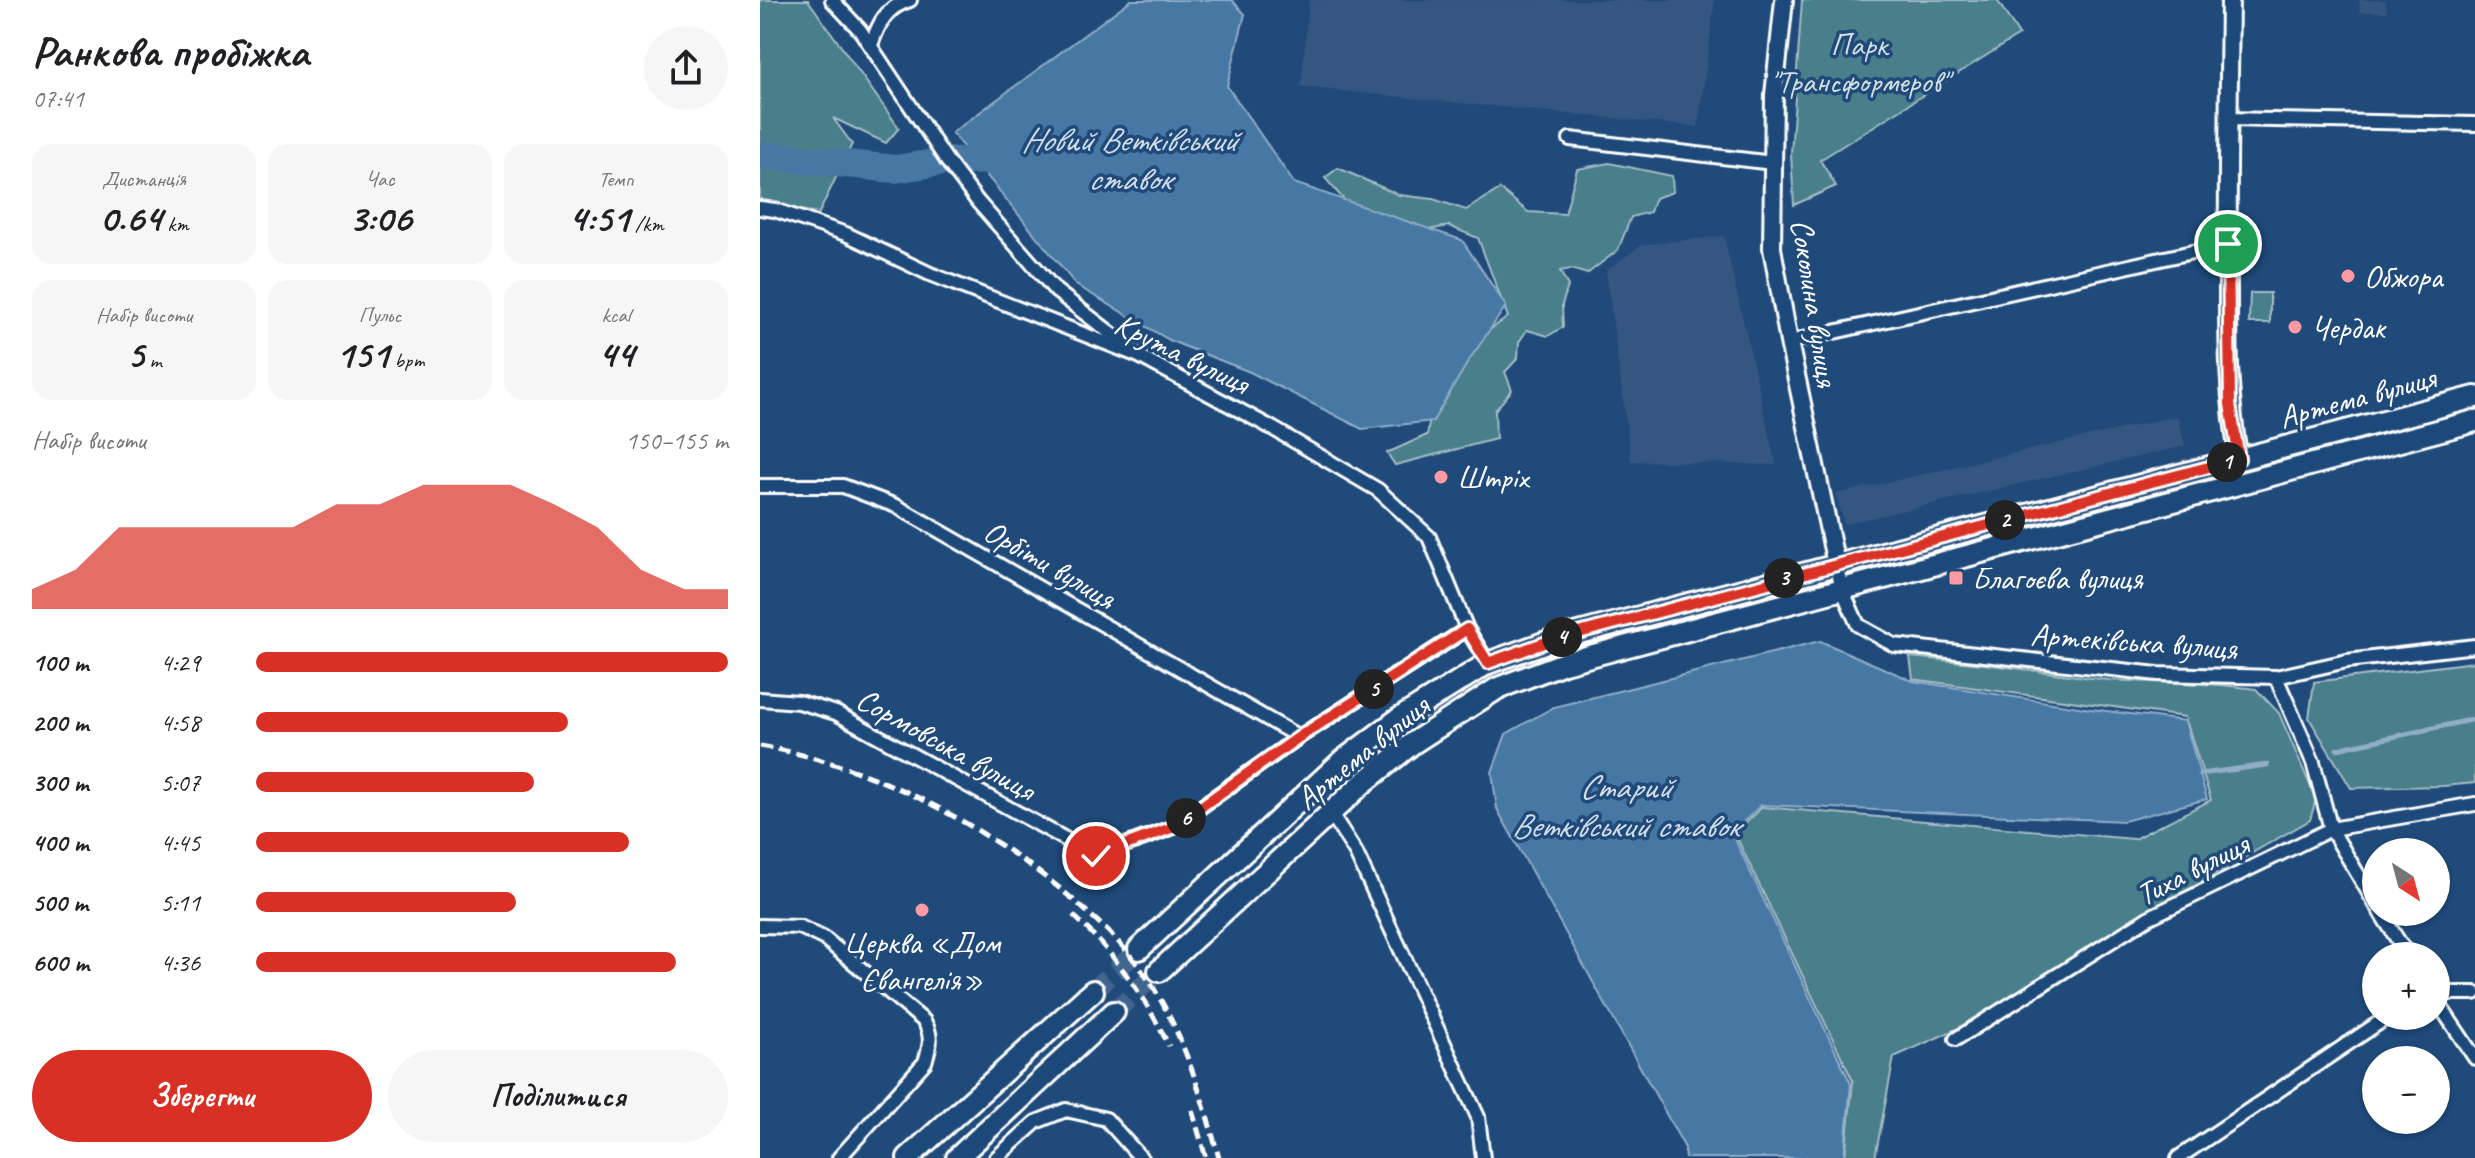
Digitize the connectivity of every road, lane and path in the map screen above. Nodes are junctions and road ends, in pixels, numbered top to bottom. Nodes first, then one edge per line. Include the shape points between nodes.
1 (832, 0) edge
2 (910, 0) edge
3 (1784, 0) edge
4 (2230, 0) edge
5 (871, 45) junction
6 (2227, 119) junction
7 (2475, 124) edge
8 (1570, 139) dead end
9 (1773, 163) junction
10 (760, 208) edge
11 (2228, 244) junction
12 (1789, 342) junction
13 (1139, 356) junction
14 (2475, 397) edge
15 (2475, 421) edge
16 (2239, 459) junction
17 (760, 486) edge
18 (1836, 564) junction
19 (1842, 589) junction
20 (1467, 629) junction
21 (2475, 646) edge
22 (1488, 663) junction
23 (2276, 677) junction
24 (760, 699) edge
25 (1299, 737) junction
26 (2475, 804) edge
27 (1331, 813) junction
28 (2331, 829) junction
29 (2362, 881) edge
30 (760, 926) edge
31 (1139, 949) tunnel mouth
32 (1159, 971) tunnel mouth
33 (1093, 991) tunnel mouth
34 (2450, 993) edge
35 (2475, 993) edge
36 (1114, 1012) tunnel mouth
37 (2450, 1021) edge
38 (2368, 1030) edge
39 (1956, 1039) dead end
40 (2475, 1058) edge
41 (839, 1158) edge
42 (908, 1158) edge
43 (957, 1158) edge
44 (996, 1158) edge
45 (1141, 1158) edge
46 (1483, 1158) edge
47 (2178, 1158) edge

1 - 5 street
2 - 5 street via 884,15
3 - 9 street, Соколина вулиця
4 - 6 street
5 - 13 street via 978,202 1056,291
6 - 7 street
6 - 11 street
8 - 9 street
9 - 12 street, Соколина вулиця via 1772,248
10 - 13 street, Крута вулиця via 846,234 930,274
11 - 12 street
11 - 16 street via 2230,404
12 - 18 street, Соколина вулиця
13 - 20 street, Крута вулиця via 1378,490 1429,537
14 - 16 main road, Артема вулиця
15 - 19 main road, Артема вулиця
16 - 18 main road, Артема вулиця
17 - 25 street, Орбіти вулиця via 843,486 896,506
18 - 19 street, Артеківська вулиця
18 - 22 main road, Артема вулиця via 1552,640
19 - 23 street, Артеківська вулиця via 1858,625 1894,645 2158,674
19 - 27 main road, Артема вулиця via 1564,663 1498,688 1413,743
20 - 22 street, Крута вулиця
20 - 25 street, Сормовська вулиця
21 - 23 street, Артеківська вулиця via 2347,661
22 - 31 main road, Артема вулиця via 1341,762
23 - 28 street via 2313,762
24 - 25 street, Сормовська вулиця via 799,702 836,713 1096,856 1171,828
26 - 28 street, Тиха вулиця
27 - 32 main road, Артема вулиця
27 - 46 street via 1356,853 1478,1117
28 - 29 street
28 - 39 street, Тиха вулиця via 2148,918
30 - 41 street via 800,927 825,939 924,1021 930,1032 925,1062
33 - 42 main road
34 - 35 street
36 - 43 main road
37 - 40 street
38 - 47 street
44 - 45 street via 1036,1122 1066,1110 1106,1119

